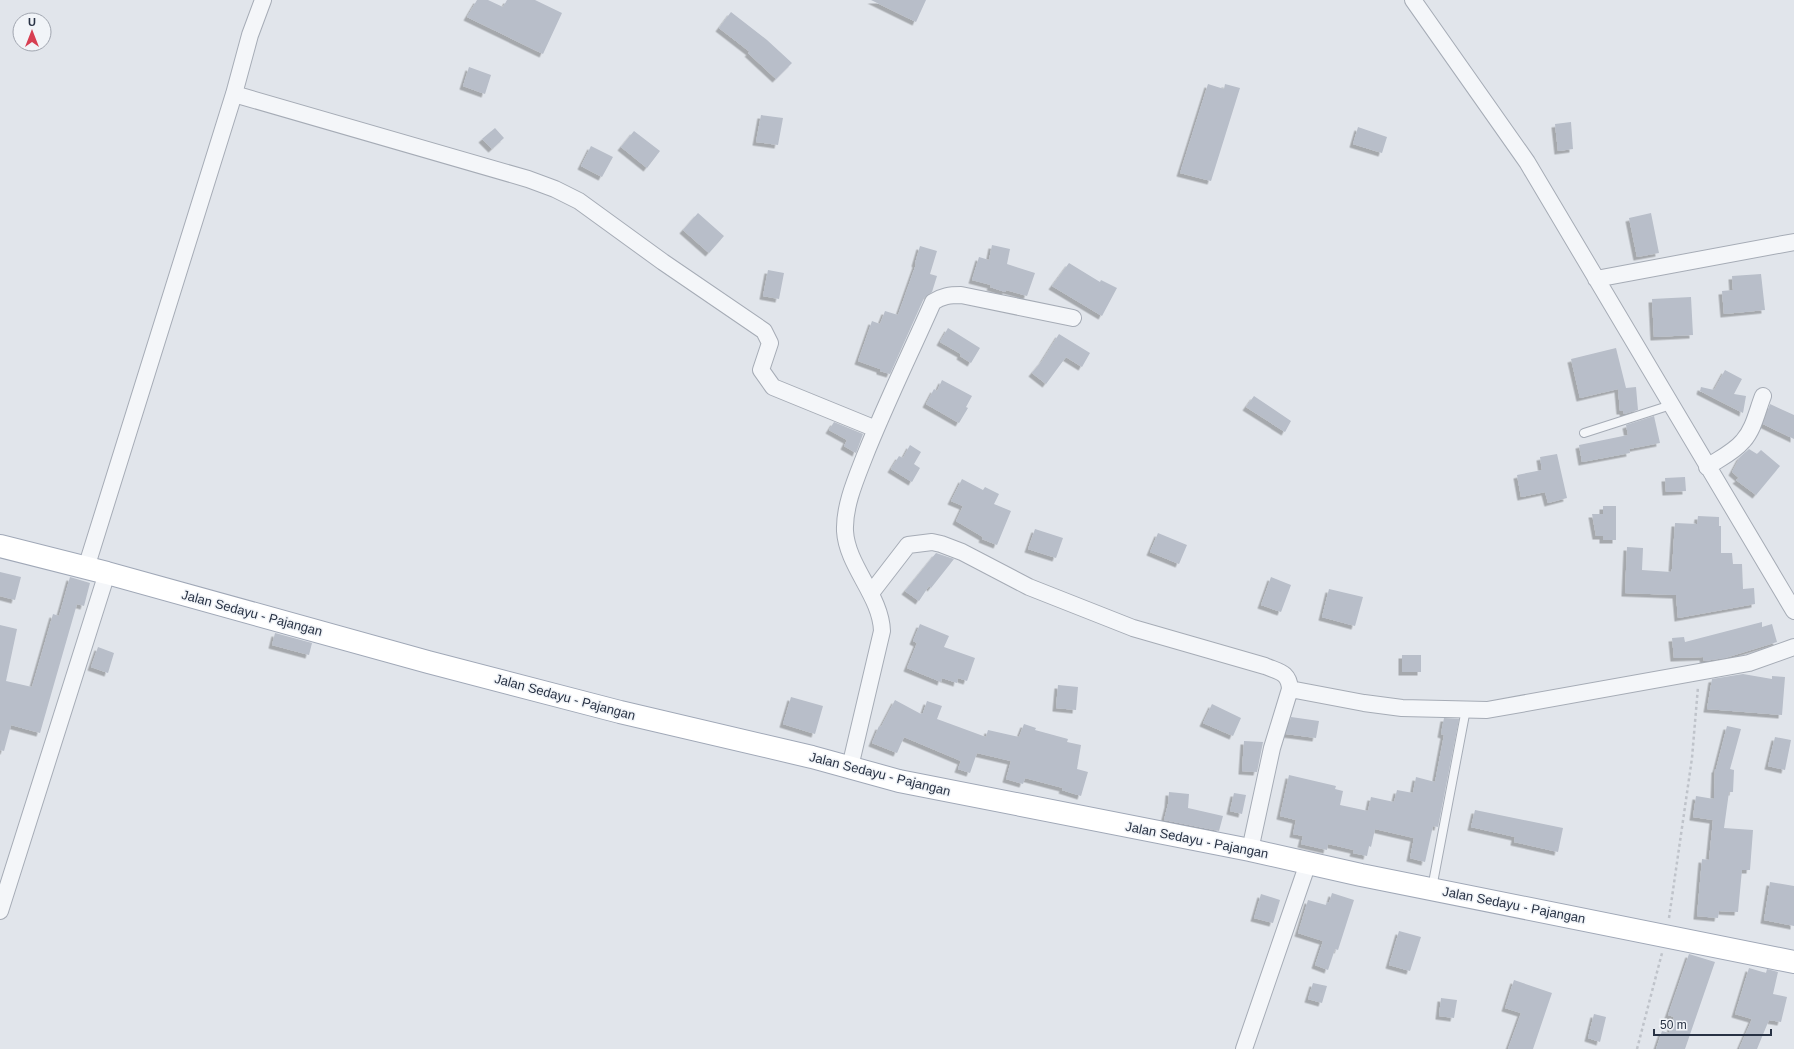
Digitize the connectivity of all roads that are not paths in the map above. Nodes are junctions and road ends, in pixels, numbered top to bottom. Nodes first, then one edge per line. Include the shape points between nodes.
1 (263, 0) edge
2 (1413, 0) edge
3 (234, 94) junction
4 (1794, 242) edge
5 (1596, 279) junction
6 (1073, 318) dead end
7 (1763, 396) dead end
8 (1671, 405) junction
9 (876, 429) junction
10 (1584, 433) dead end
11 (1707, 467) junction
12 (0, 546) edge
13 (86, 568) junction
14 (107, 573) junction
15 (871, 593) junction
16 (1794, 611) edge
17 (1794, 647) edge
18 (1290, 689) junction
19 (1466, 709) junction
20 (850, 767) junction
21 (1250, 850) junction
22 (1308, 863) junction
23 (1432, 889) junction
24 (0, 911) edge
25 (1794, 962) edge
26 (1244, 1049) edge

1 - 3 street via 250,35
2 - 5 street via 1527,162
3 - 9 street via 528,179 579,201 764,332 770,343 761,370 773,387
3 - 13 street
4 - 5 street
5 - 8 street
6 - 9 street via 961,295 940,297 933,302
7 - 11 street via 1750,432 1743,442
8 - 10 lane
8 - 11 street
9 - 15 street via 850,500 845,532 849,550
11 - 16 street
12 - 13 main road, Jalan Sedayu - Pajangan
13 - 14 main road, Jalan Sedayu - Pajangan
14 - 20 main road, Jalan Sedayu - Pajangan via 428,662 620,712
14 - 24 street
15 - 18 street via 908,546 932,542 962,552 1029,587 1133,628 1285,674 1290,680
15 - 20 street via 882,625 882,638
17 - 19 street via 1749,663 1487,710
18 - 19 street via 1402,708
18 - 21 street via 1272,748
19 - 23 lane
20 - 21 main road, Jalan Sedayu - Pajangan via 899,781
21 - 22 main road, Jalan Sedayu - Pajangan
22 - 23 main road, Jalan Sedayu - Pajangan
22 - 26 street
23 - 25 main road, Jalan Sedayu - Pajangan

